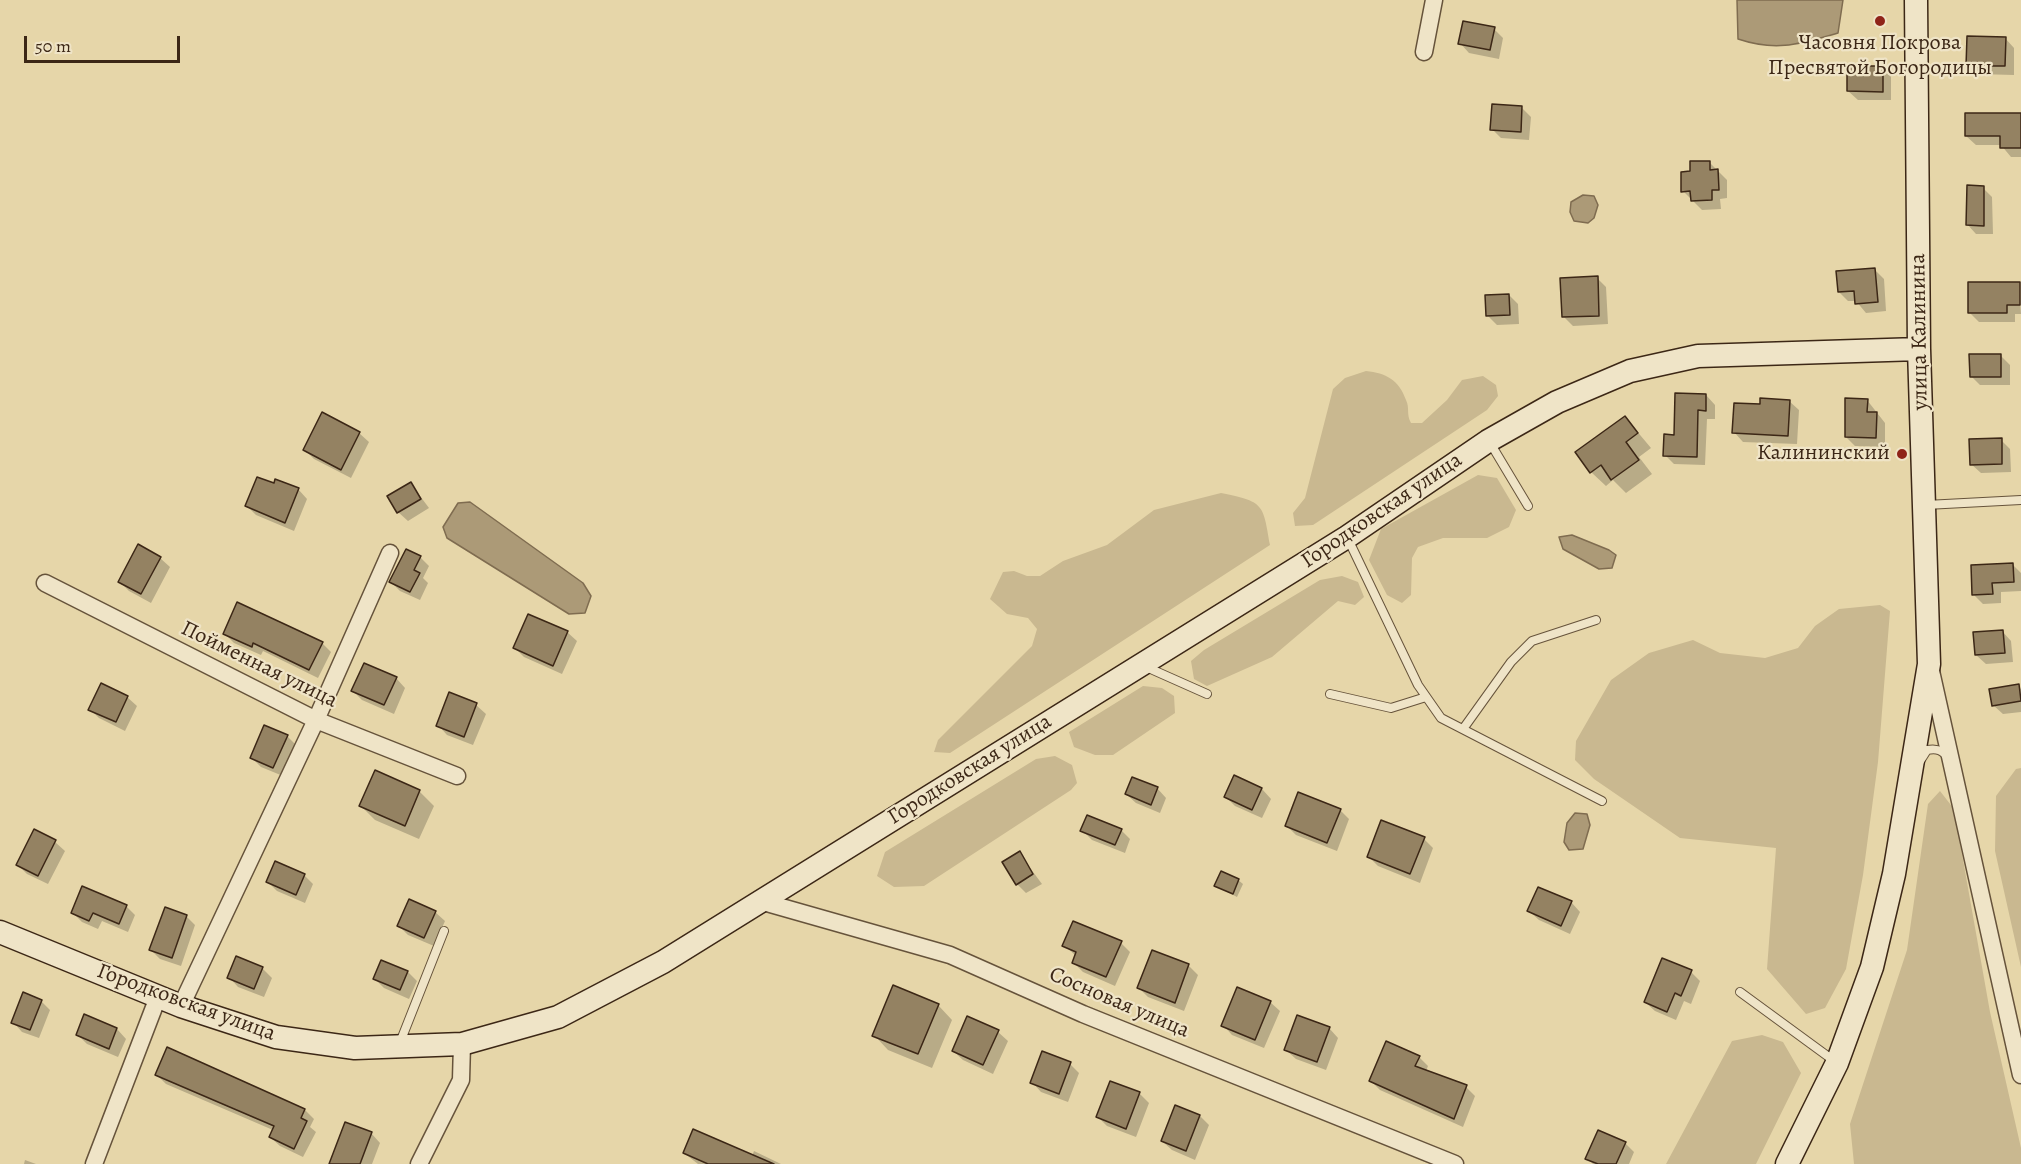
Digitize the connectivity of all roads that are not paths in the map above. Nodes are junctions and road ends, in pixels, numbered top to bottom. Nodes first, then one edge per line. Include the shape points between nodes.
1 (1434, 0) edge
2 (1916, 0) edge
3 (1424, 52) dead end
4 (1919, 349) junction
5 (1488, 441) junction
6 (2021, 500) edge
7 (1924, 505) junction
8 (1528, 506) dead end
9 (1347, 537) junction
10 (390, 553) dead end
11 (45, 583) dead end
12 (1596, 620) dead end
13 (1929, 664) junction
14 (1140, 665) junction
15 (1207, 694) dead end
16 (1330, 694) dead end
17 (1426, 697) junction
18 (316, 720) junction
19 (1462, 729) junction
20 (1952, 764) junction
21 (457, 776) dead end
22 (1910, 780) junction
23 (1602, 801) dead end
24 (760, 901) junction
25 (444, 931) dead end
26 (0, 932) edge
27 (1740, 992) dead end
28 (158, 997) junction
29 (181, 1006) junction
30 (462, 1044) junction
31 (398, 1046) junction
32 (1837, 1063) junction
33 (2021, 1075) edge
34 (94, 1164) edge
35 (419, 1164) edge
36 (1455, 1164) edge
37 (1787, 1164) edge

1 - 3 street
2 - 4 main road, улица Калинина
4 - 5 main road, Городковская улица via 1708,356 1658,363 1584,389
4 - 7 main road, улица Калинина
5 - 8 lane
5 - 9 main road, Городковская улица
6 - 7 lane
7 - 13 main road, улица Калинина
9 - 14 main road, Городковская улица
9 - 17 lane
10 - 18 street
11 - 18 street, Пойменная улица
12 - 19 lane via 1532,641 1511,662
13 - 20 street
13 - 22 main road, улица Калинина
14 - 15 lane
14 - 24 main road, Городковская улица
16 - 17 lane via 1391,708
17 - 19 lane via 1441,718
18 - 21 street, Пойменная улица
18 - 29 street
19 - 23 lane
20 - 22 lane via 1938,749 1927,750
20 - 33 street
22 - 32 main road, улица Калинина via 1894,874 1872,967
24 - 30 main road, Городковская улица via 663,962 558,1017
24 - 36 street, Сосновая улица via 950,955 1104,1023
25 - 31 lane
26 - 28 main road, Городковская улица
27 - 32 lane
28 - 29 main road, Городковская улица
28 - 34 street
29 - 31 main road, Городковская улица via 276,1037 356,1048
30 - 31 main road, Городковская улица
30 - 35 street via 461,1080
32 - 37 main road, улица Калинина

